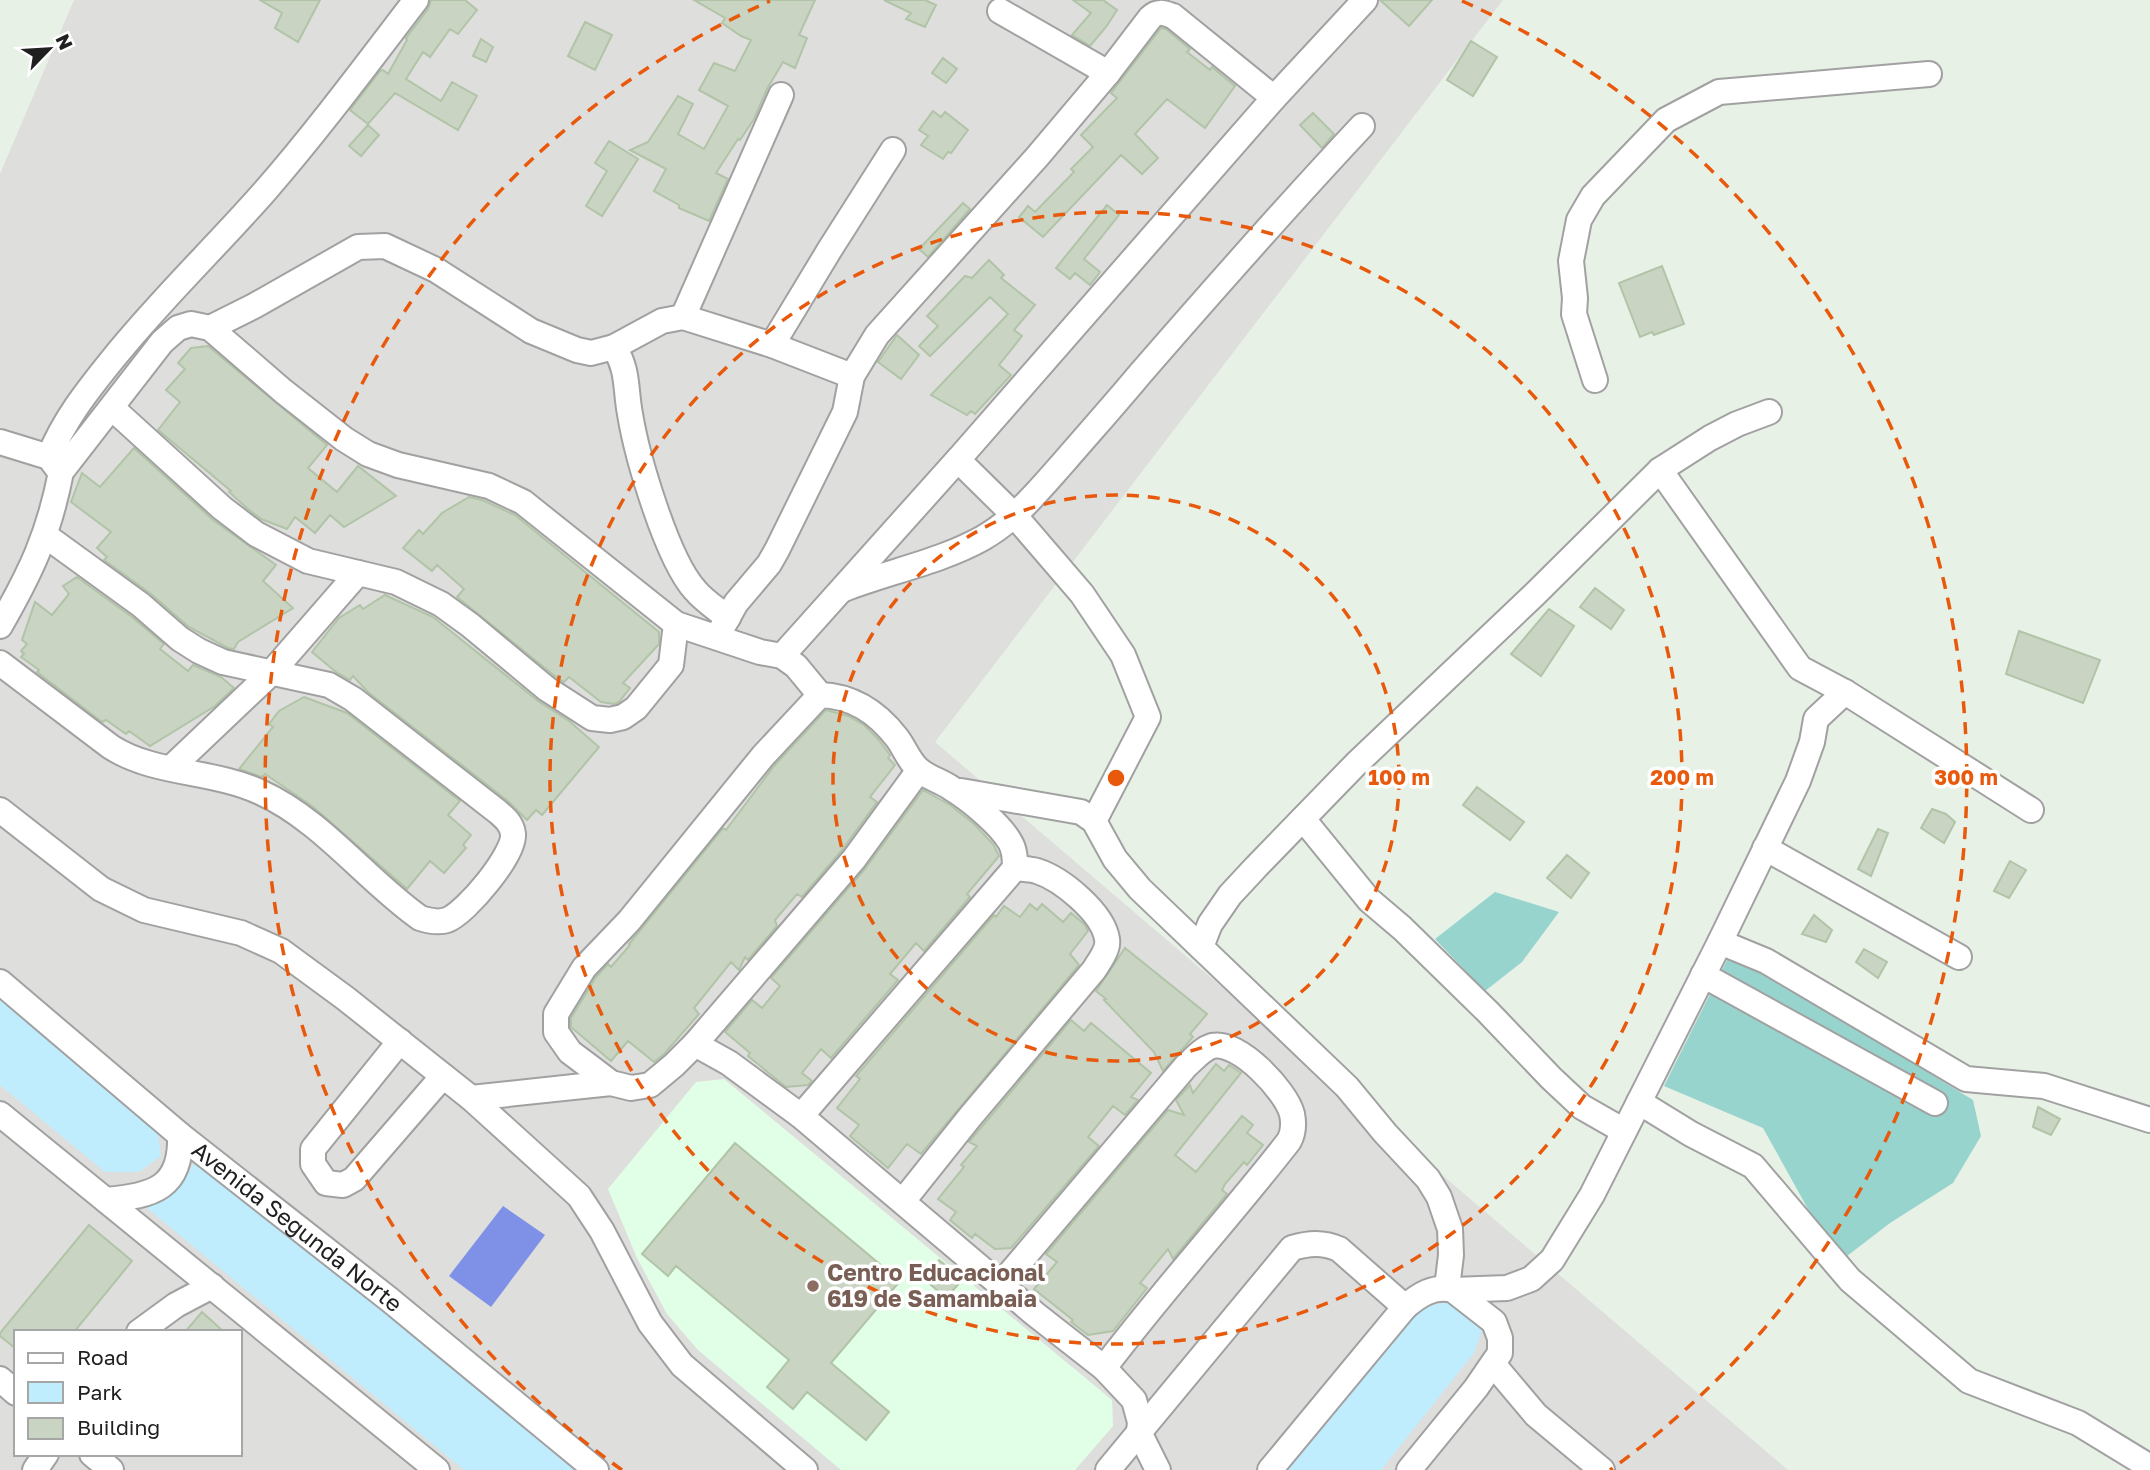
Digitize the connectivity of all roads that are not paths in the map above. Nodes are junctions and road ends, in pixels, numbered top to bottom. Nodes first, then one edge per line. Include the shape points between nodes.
1 (416, 0) edge
2 (1365, 0) edge
3 (1000, 12) dead end
4 (1108, 73) junction
5 (1929, 74) dead end
6 (781, 96) dead end
7 (1274, 98) junction
8 (1362, 125) dead end
9 (893, 149) dead end
10 (683, 317) junction
11 (210, 328) junction
12 (772, 345) junction
13 (614, 347) junction
14 (852, 376) junction
15 (1595, 380) dead end
16 (112, 408) junction
17 (1769, 412) dead end
18 (0, 442) edge
19 (958, 460) junction
20 (55, 465) junction
21 (1660, 470) junction
22 (1015, 516) junction
23 (46, 536) junction
24 (358, 573) junction
25 (841, 590) junction
26 (676, 624) junction
27 (0, 626) edge
28 (723, 627) junction
29 (782, 656) junction
30 (0, 663) edge
31 (271, 673) junction
32 (1845, 692) junction
33 (820, 695) junction
34 (171, 768) junction
35 (919, 770) junction
36 (953, 789) junction
37 (0, 810) edge
38 (2031, 810) dead end
39 (1303, 819) junction
40 (1094, 821) junction
41 (1765, 848) junction
42 (1015, 868) junction
43 (1720, 942) junction
44 (1201, 947) junction
45 (1959, 957) dead end
46 (1703, 975) junction
47 (0, 982) edge
48 (400, 1041) junction
49 (695, 1044) junction
50 (443, 1076) junction
51 (611, 1083) junction
52 (471, 1098) junction
53 (1639, 1102) junction
54 (1935, 1104) dead end
55 (0, 1114) edge
56 (801, 1116) junction
57 (2150, 1120) edge
58 (1624, 1131) junction
59 (180, 1135) junction
60 (106, 1200) junction
61 (903, 1201) junction
62 (1001, 1284) junction
63 (212, 1286) junction
64 (1450, 1289) junction
65 (1405, 1307) junction
66 (142, 1330) edge
67 (1493, 1364) junction
68 (1104, 1368) junction
69 (0, 1379) edge
70 (1476, 1388) junction
71 (14, 1391) edge
72 (1536, 1415) junction
73 (1139, 1432) junction
74 (2150, 1467) edge
75 (437, 1470) edge
76 (596, 1470) edge
77 (805, 1470) edge
78 (1108, 1470) edge
79 (1158, 1470) edge
80 (1270, 1470) edge
81 (1409, 1470) edge
82 (1602, 1470) edge

1 - 20 street via 264,191 181,279 95,381 68,418
2 - 7 street
3 - 4 street
4 - 7 street via 1150,18 1161,12 1173,16
4 - 14 street via 877,335
5 - 15 street via 1719,92 1666,120 1592,196 1579,220 1570,261 1574,314
6 - 10 street
7 - 19 street
8 - 22 street
9 - 12 street
10 - 12 street
10 - 13 street via 662,321
11 - 13 street via 358,247 385,246 436,270 531,331 591,353
11 - 16 street via 191,324 178,328
11 - 26 street via 344,439 398,465 489,486 523,502
12 - 14 street
13 - 28 street via 626,373 641,466 667,536 694,589
14 - 28 street via 845,412 777,550
16 - 20 street
16 - 24 street via 256,534 308,561
17 - 21 street via 1710,438
18 - 20 street
19 - 22 street
19 - 25 street
20 - 23 street
21 - 32 street via 1800,668
21 - 39 street
22 - 25 street via 951,553
22 - 40 street via 1082,594 1123,655 1148,717
23 - 27 street
23 - 31 street via 180,639 223,662
24 - 26 street via 396,582 441,604 547,689 592,718 610,720 636,708 671,665
24 - 31 street
25 - 29 street
26 - 28 street
28 - 29 street via 760,652
29 - 33 street
30 - 34 street via 111,747 129,758
31 - 34 street
31 - 34 street via 329,685 353,699 505,818 513,836 511,845 500,867 463,908 438,922 420,918 282,803 244,785
32 - 38 street
32 - 41 street via 1816,719 1798,781
33 - 35 street via 839,695 871,713 897,737
33 - 51 street via 584,968 556,1014 556,1032 570,1052
35 - 36 street
35 - 49 street via 854,859
36 - 40 street via 1081,812
36 - 42 street via 1010,842
37 - 48 street via 101,889 144,910 241,933 281,951
39 - 44 street via 1230,895
39 - 58 street via 1369,900 1552,1078 1582,1107
40 - 44 street via 1115,859 1140,889
41 - 43 street
41 - 45 street
42 - 56 street
42 - 61 street via 1049,876 1075,894 1100,920 1107,945 1094,970
43 - 46 street
43 - 57 street via 1766,961 1966,1079 2044,1086
44 - 64 street via 1347,1087 1428,1178 1450,1228
46 - 53 street
46 - 54 street
47 - 59 street, Avenida Segunda Norte
48 - 50 street
48 - 50 street via 313,1149 313,1164 326,1183 343,1185 354,1179
49 - 51 street via 650,1085 631,1088
49 - 56 street
50 - 52 street
51 - 52 street
52 - 77 street via 579,1196 650,1323 682,1364
53 - 58 street
53 - 74 street via 1753,1166 1850,1280 1969,1381 2078,1423
55 - 60 street
56 - 61 street
58 - 64 street via 1552,1260 1531,1279 1507,1288
59 - 60 street via 179,1164 173,1176 150,1192
59 - 76 street, Avenida Segunda Norte
60 - 63 street
61 - 62 street
62 - 68 street
62 - 68 street via 1186,1066 1212,1046 1240,1054 1286,1100 1294,1131 1255,1186
63 - 66 street
63 - 75 street
64 - 65 street via 1420,1294
64 - 67 street via 1494,1322 1500,1353
65 - 73 street via 1329,1244 1292,1248
65 - 80 street
67 - 70 street
67 - 72 street
68 - 73 street via 1134,1400
69 - 71 street
70 - 72 street
70 - 81 street
72 - 82 street
73 - 78 street
73 - 79 street

